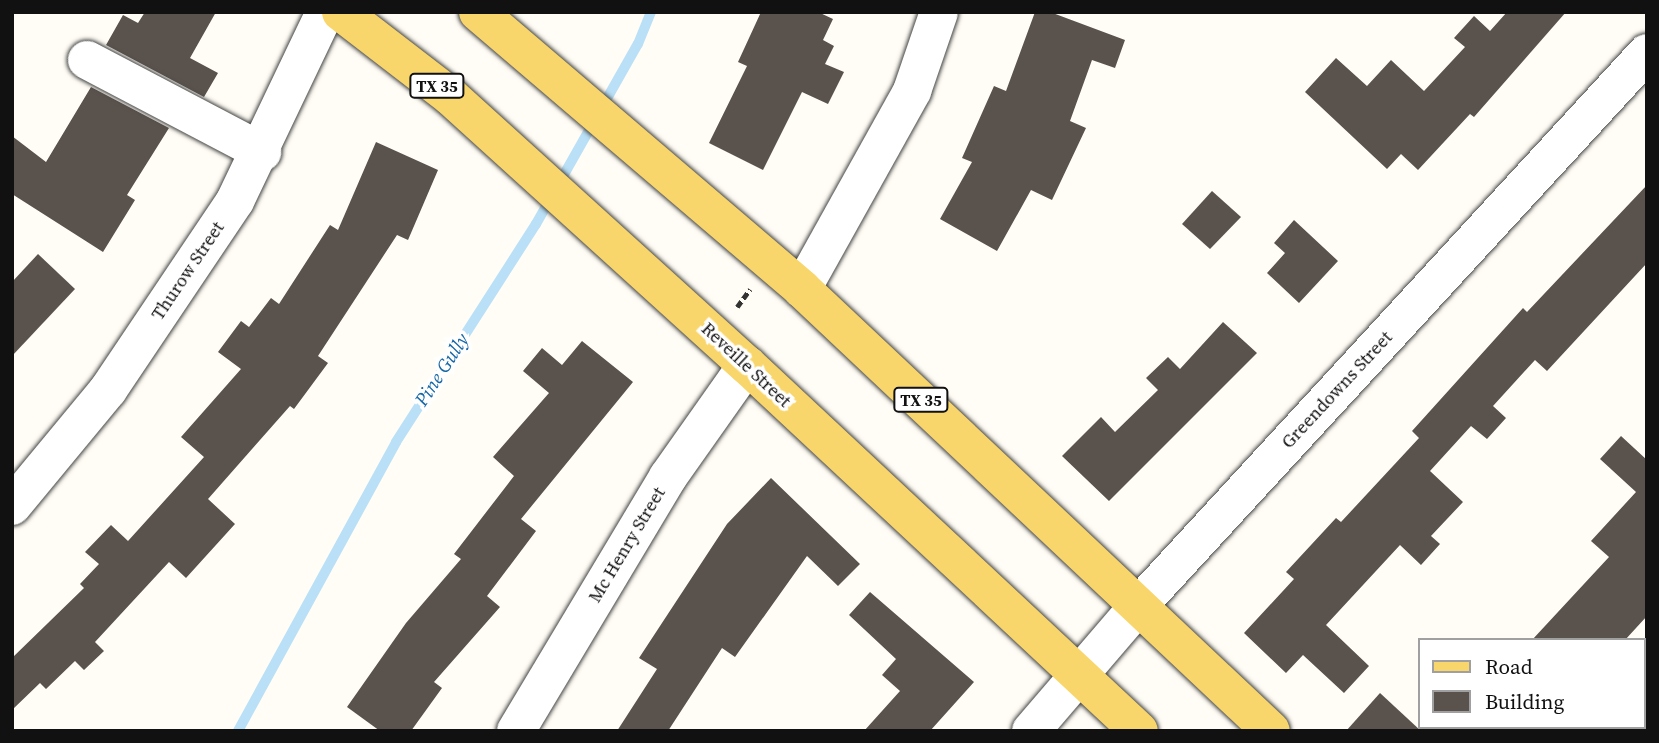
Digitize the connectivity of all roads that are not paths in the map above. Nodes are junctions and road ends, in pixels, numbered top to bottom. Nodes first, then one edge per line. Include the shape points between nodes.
1 (325, 12) edge
2 (341, 12) edge
3 (478, 12) edge
4 (939, 12) edge
5 (1647, 53) edge
6 (87, 60) dead end
7 (262, 152) junction
8 (802, 289) junction
9 (747, 365) junction
10 (12, 506) edge
11 (1139, 605) junction
12 (1078, 675) junction
13 (516, 731) edge
14 (1031, 731) edge
15 (1139, 731) edge
16 (1271, 731) edge

1 - 7 street, Thurow Street
2 - 9 main road, Reveille Street / TX 35 via 450,96
3 - 8 main road, TX 35
4 - 8 street via 912,91
5 - 11 street, Greendowns Street
6 - 7 street
7 - 10 street, Thurow Street via 235,201 108,390
8 - 11 main road, TX 35
9 - 12 main road, Reveille Street / TX 35
9 - 13 street, Mc Henry Street via 668,477
11 - 12 street, Greendowns Street
11 - 16 main road, TX 35
12 - 14 street, Greendowns Street
12 - 15 main road, Reveille Street / TX 35

